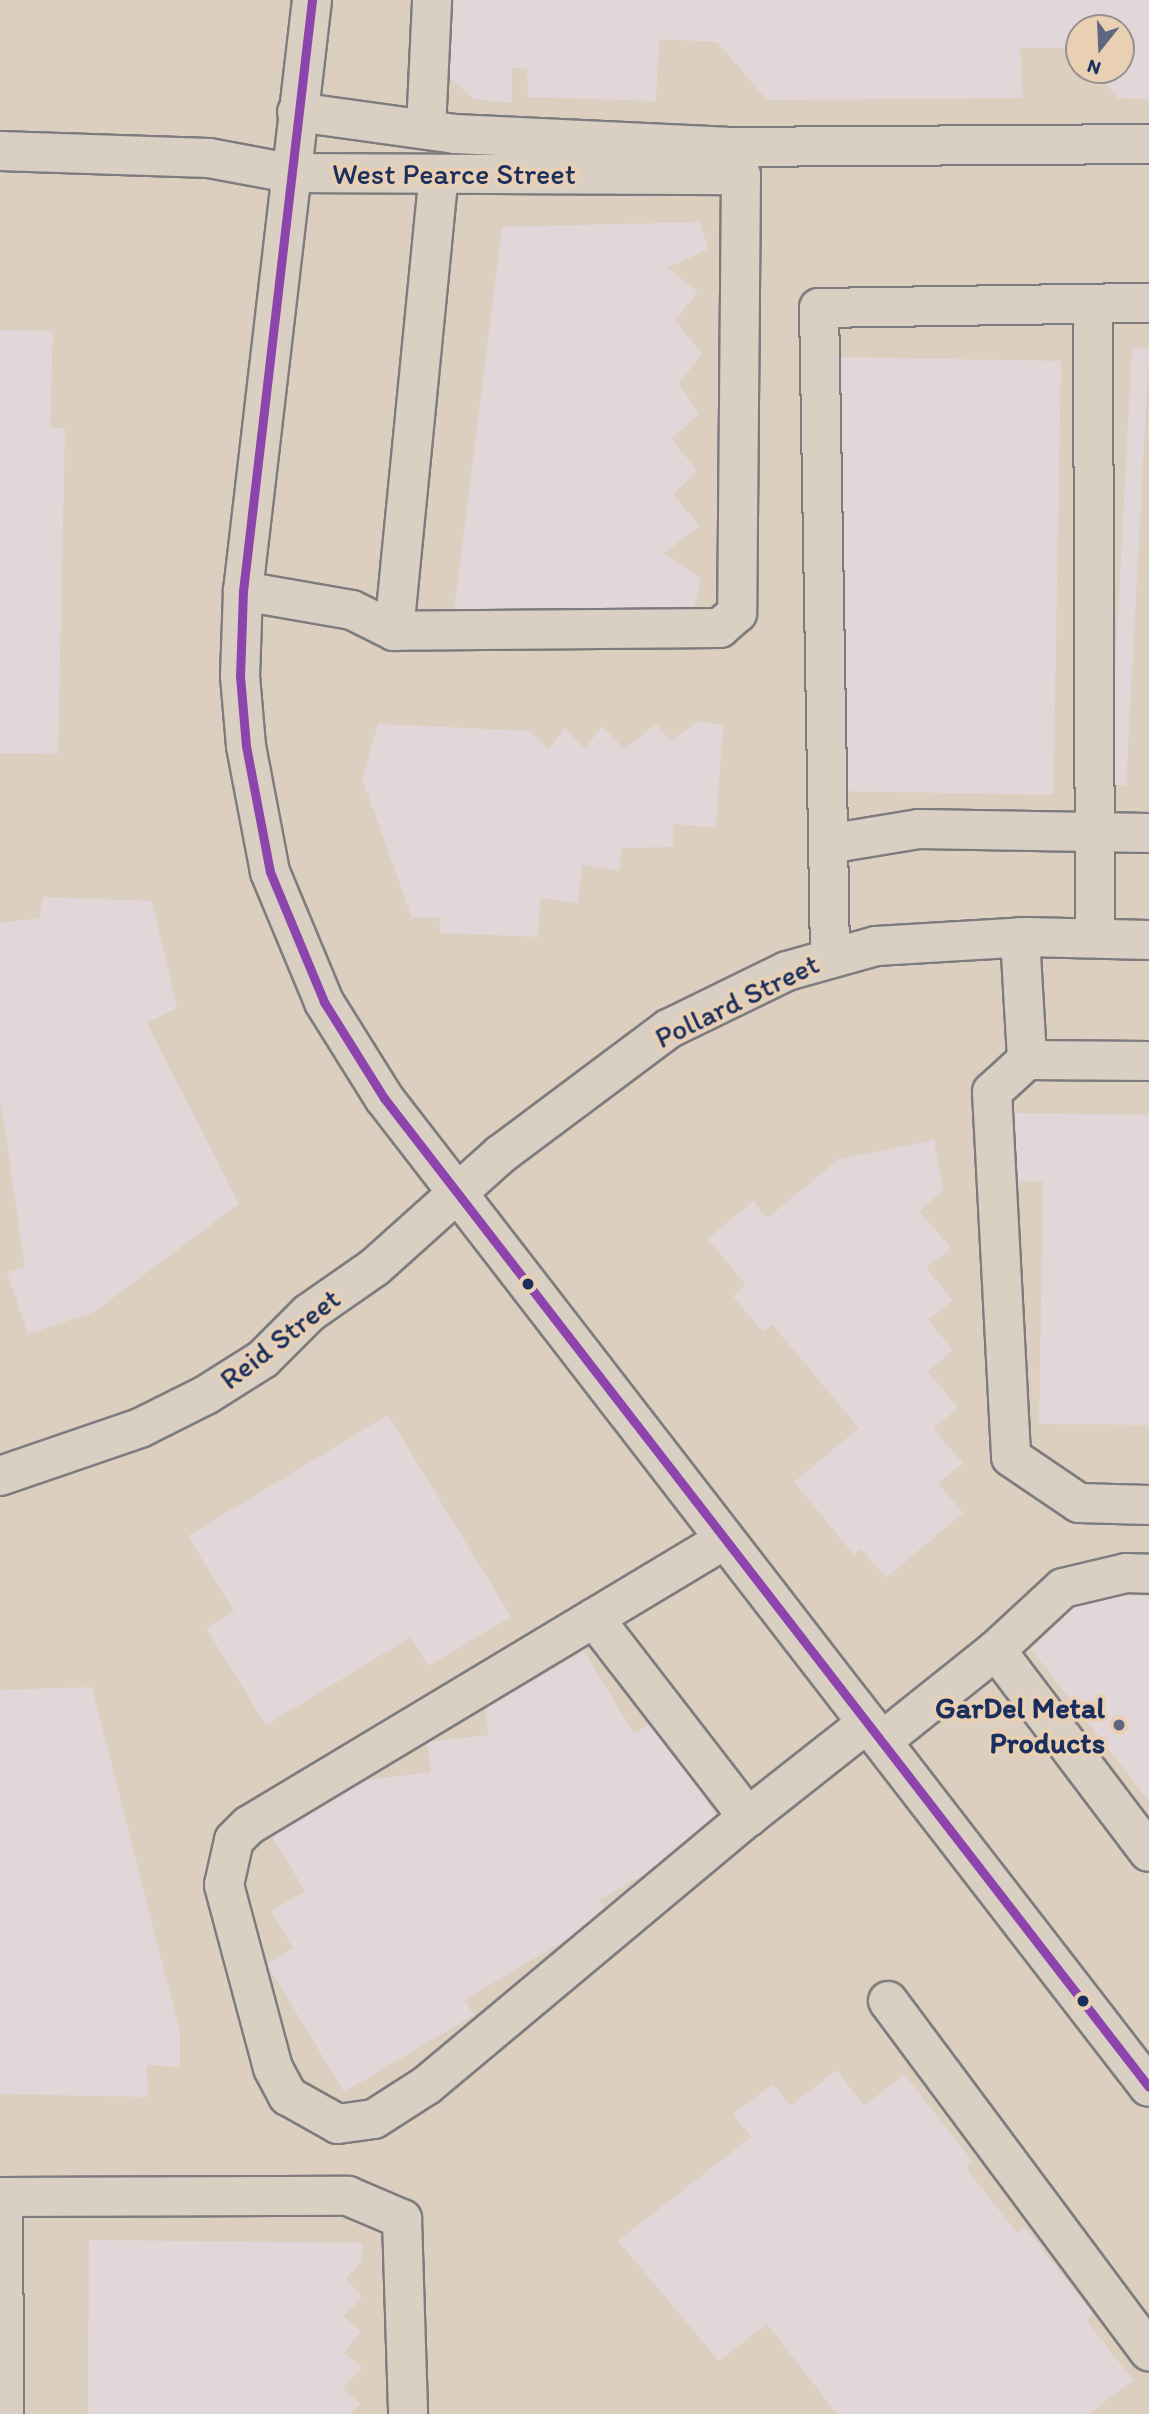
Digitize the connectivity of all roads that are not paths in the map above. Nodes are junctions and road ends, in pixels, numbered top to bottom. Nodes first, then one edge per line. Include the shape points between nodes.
1 (312, 0) edge
2 (432, 0) edge
3 (298, 112) junction
4 (426, 130) junction
5 (1149, 144) edge
6 (0, 151) edge
7 (289, 173) junction
8 (439, 174) junction
9 (1149, 303) edge
10 (1093, 304) junction
11 (243, 591) junction
12 (394, 631) junction
13 (1095, 832) junction
14 (1149, 833) edge
15 (828, 844) junction
16 (1020, 937) junction
17 (1095, 938) junction
18 (1149, 940) edge
19 (830, 955) junction
20 (1027, 1060) junction
21 (1149, 1061) edge
22 (457, 1191) junction
23 (0, 1476) edge
24 (1149, 1505) edge
25 (724, 1540) junction
26 (1149, 1574) edge
27 (594, 1618) junction
28 (996, 1650) junction
29 (874, 1732) junction
30 (748, 1817) junction
31 (1149, 1852) edge
32 (888, 2001) dead end
33 (1149, 2087) edge
34 (2, 2197) edge
35 (1149, 2351) edge
36 (4, 2414) edge
37 (408, 2414) edge

1 - 3 street
2 - 4 street
3 - 4 street
3 - 7 street
4 - 5 street via 726,148
6 - 7 street, West Pearce Street via 209,158
7 - 8 street, West Pearce Street
7 - 11 street
8 - 12 street
8 - 12 street, West Pearce Street via 741,175 737,613 720,628
9 - 10 street
10 - 13 street
10 - 15 street via 819,308
11 - 12 street via 352,610
11 - 22 street via 240,676 246,746 270,872 324,1002 384,1098
13 - 14 street
13 - 15 street via 919,829
13 - 17 street
15 - 19 street
16 - 17 street, Pollard Street
16 - 19 street, Pollard Street via 876,946
16 - 20 street
17 - 18 street, Pollard Street
19 - 22 street, Pollard Street via 668,1029
20 - 21 street
20 - 24 street via 992,1092 1011,1457 1080,1503
22 - 23 street, Reid Street via 263,1359 206,1395 140,1428
22 - 25 street
25 - 27 street
25 - 29 street
26 - 28 street via 1126,1573 1063,1588
27 - 30 street
27 - 30 street via 249,1825 234,1840 224,1885 273,2068 288,2096 338,2124 374,2119 426,2085
28 - 29 street
28 - 31 street
29 - 30 street
29 - 33 street
32 - 35 street
34 - 36 street
34 - 37 street via 348,2196 402,2219

